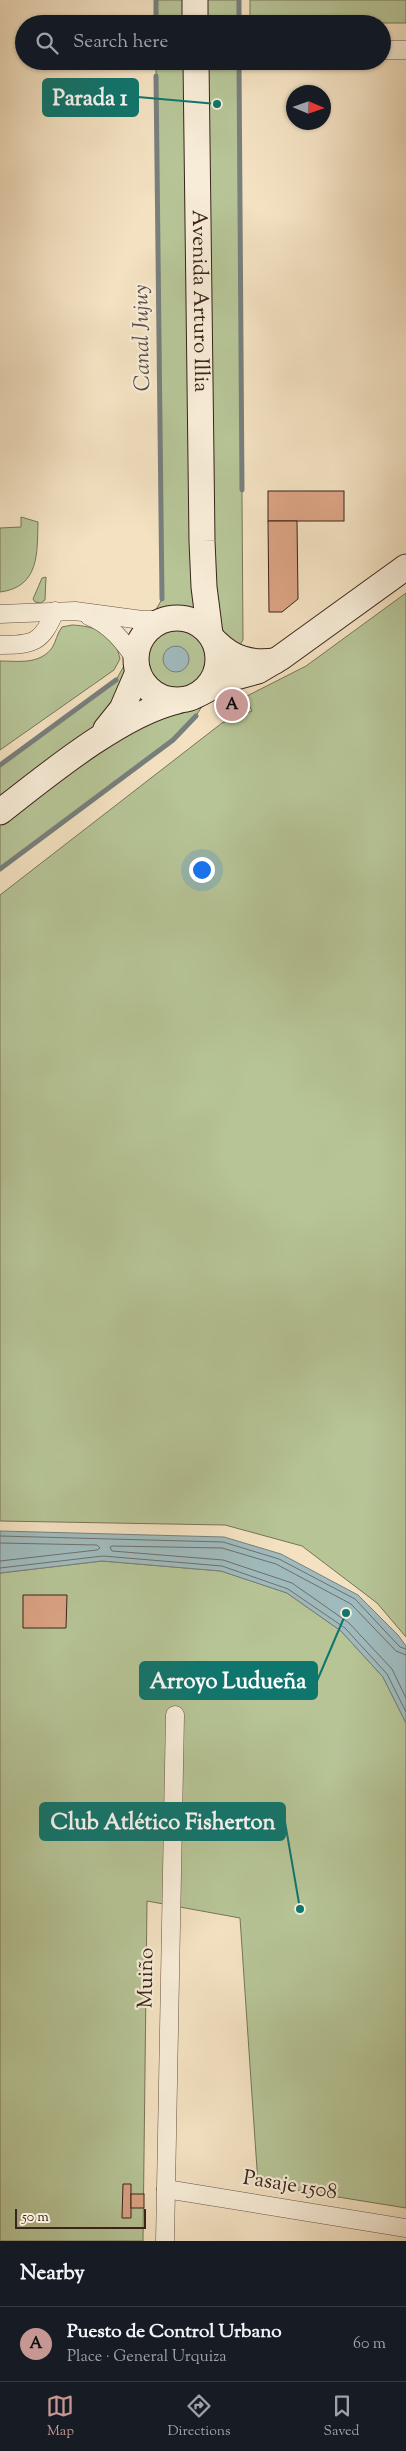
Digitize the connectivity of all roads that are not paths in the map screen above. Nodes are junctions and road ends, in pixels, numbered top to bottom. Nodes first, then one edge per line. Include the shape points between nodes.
1 (195, 0) edge
2 (195, 15) edge
3 (391, 50) edge
4 (406, 50) edge
5 (196, 70) edge
6 (202, 541) junction
7 (406, 568) edge
8 (55, 611) junction
9 (75, 611) junction
10 (0, 614) edge
11 (165, 619) junction
12 (213, 638) junction
13 (0, 645) edge
14 (275, 661) junction
15 (137, 666) junction
16 (201, 693) junction
17 (177, 701) junction
18 (94, 742) junction
19 (0, 812) edge
20 (175, 1715) dead end
21 (166, 2189) junction
22 (406, 2228) edge
23 (165, 2241) edge

1 - 2 main road
3 - 4 street
5 - 6 main road, Avenida Arturo Illia
6 - 11 main road, Avenida Arturo Illia via 192,588 184,604
6 - 12 main road, Avenida Arturo Illia via 204,587
7 - 14 main road
8 - 9 street
8 - 10 street
8 - 13 street via 48,628 35,641 24,645
9 - 11 street via 142,620
9 - 15 street via 110,629 124,643
11 - 12 main road via 193,620
11 - 15 main road via 142,636 137,647
12 - 14 main road via 225,651 243,660
12 - 16 main road via 218,656 217,670 212,682
14 - 16 main road
15 - 17 main road via 144,684 153,693
15 - 18 main road via 122,709
16 - 17 main road
17 - 18 main road via 151,708
18 - 19 main road
20 - 21 street, Muiño
21 - 22 street, Pasaje 1508
21 - 23 street, Muiño

